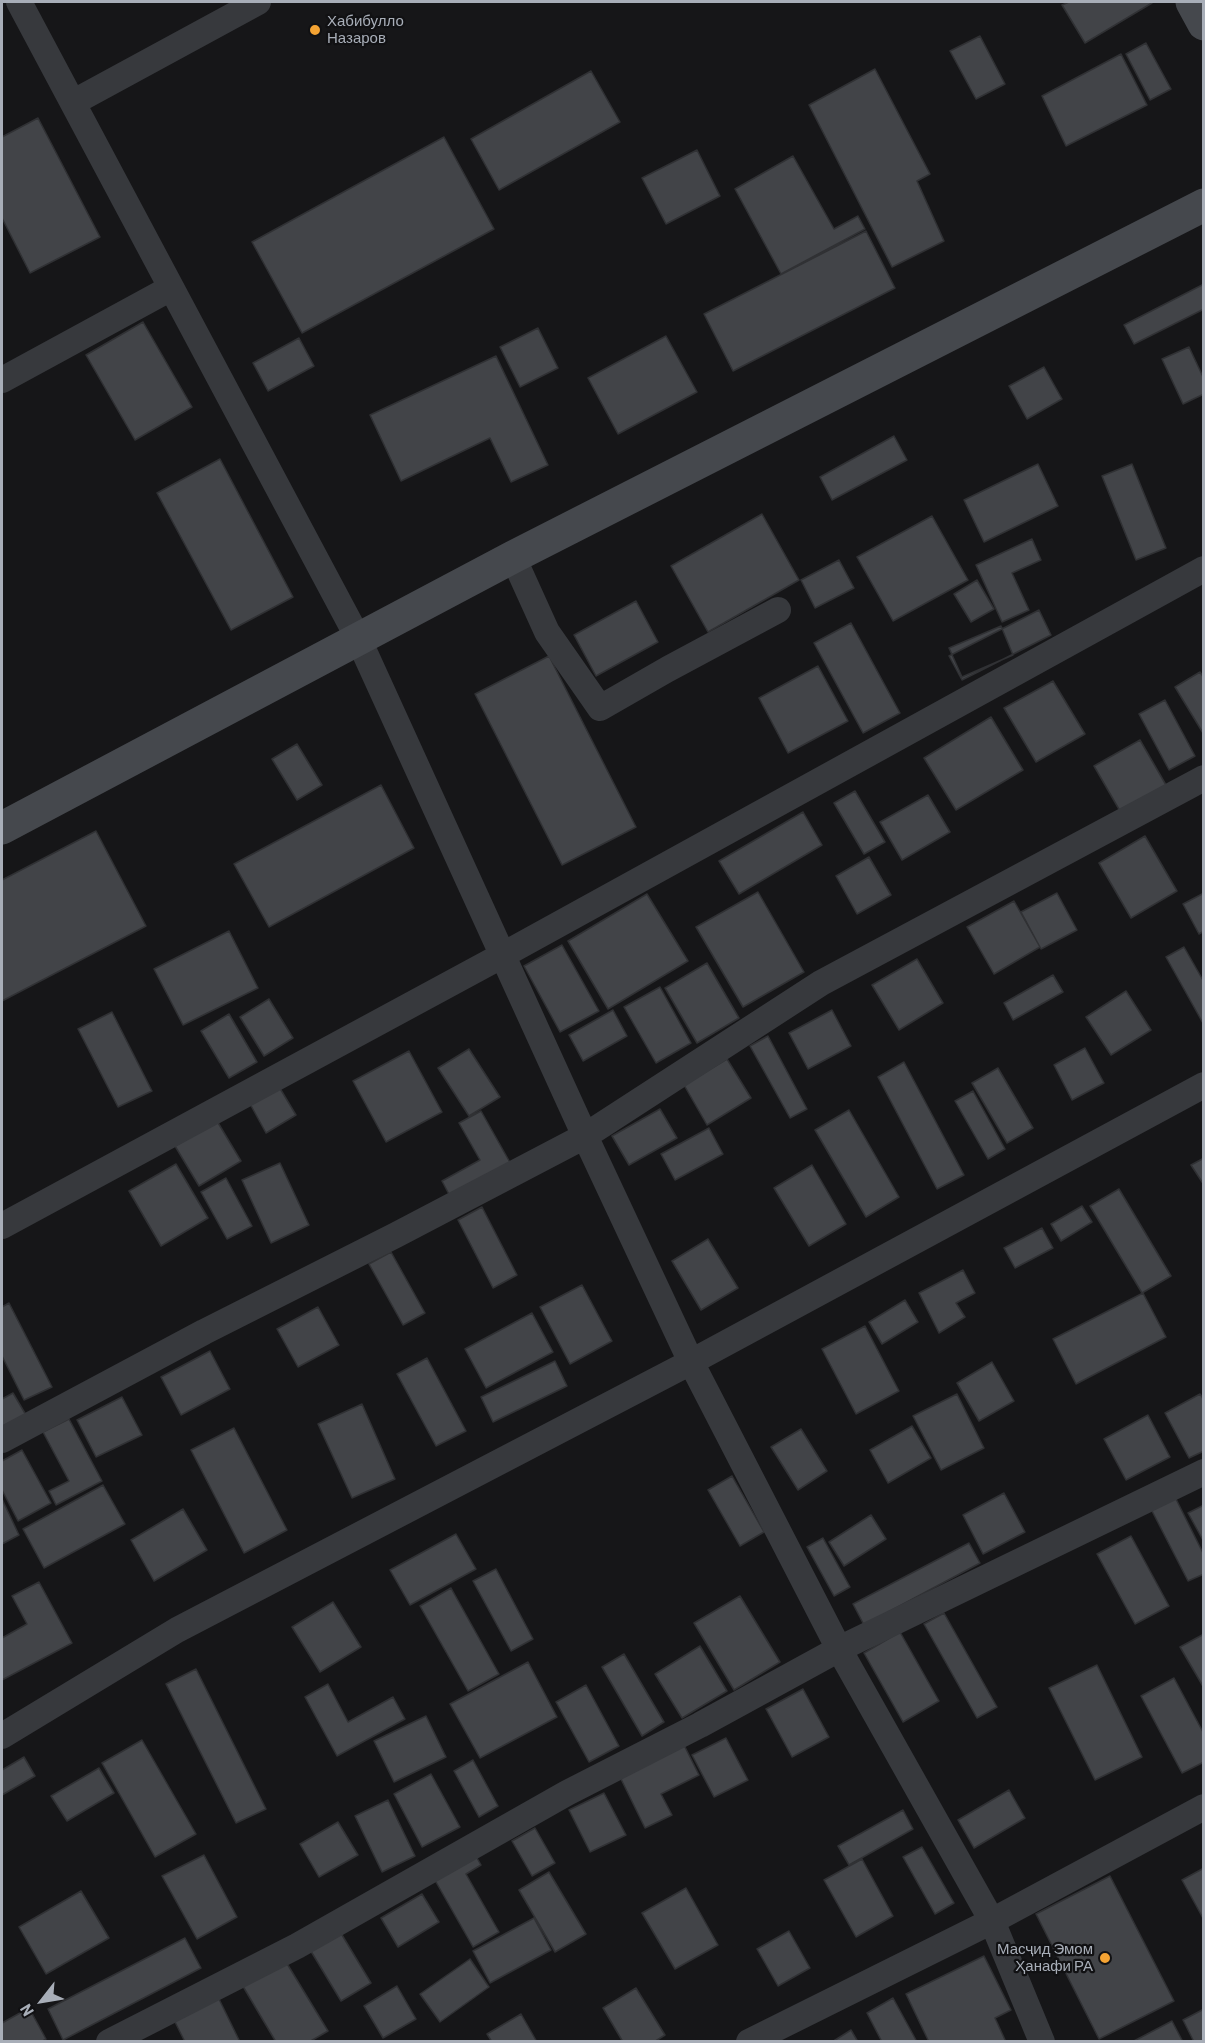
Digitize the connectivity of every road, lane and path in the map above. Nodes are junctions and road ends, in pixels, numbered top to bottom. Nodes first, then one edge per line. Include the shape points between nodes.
1 (19, 2) edge
2 (258, 2) edge
3 (1192, 2) edge
4 (1203, 24) edge
5 (74, 102) junction
6 (1203, 205) edge
7 (171, 288) junction
8 (2, 380) edge
9 (513, 557) junction
10 (1203, 569) edge
11 (778, 610) dead end
12 (358, 638) junction
13 (1203, 778) edge
14 (2, 828) edge
15 (503, 955) junction
16 (1203, 1085) edge
17 (585, 1136) junction
18 (3, 1223) edge
19 (692, 1362) junction
20 (2, 1440) edge
21 (1203, 1472) edge
22 (839, 1649) junction
23 (2, 1736) edge
24 (1203, 1806) edge
25 (992, 1922) junction
26 (109, 2042) edge
27 (749, 2042) edge
28 (1042, 2042) edge

1 - 5 street
2 - 5 street
3 - 4 street
5 - 7 street
6 - 9 street
7 - 8 street
7 - 12 street
9 - 11 street via 547,632 600,708
9 - 12 street
10 - 15 street
12 - 14 street
12 - 15 street
13 - 17 street via 821,983
15 - 17 street
15 - 18 street
16 - 19 street
17 - 19 street
17 - 20 street
19 - 22 street
19 - 23 street via 177,1630
21 - 22 street
22 - 25 street
22 - 26 street via 567,1793 297,1946
24 - 25 street
25 - 27 street
25 - 28 street

